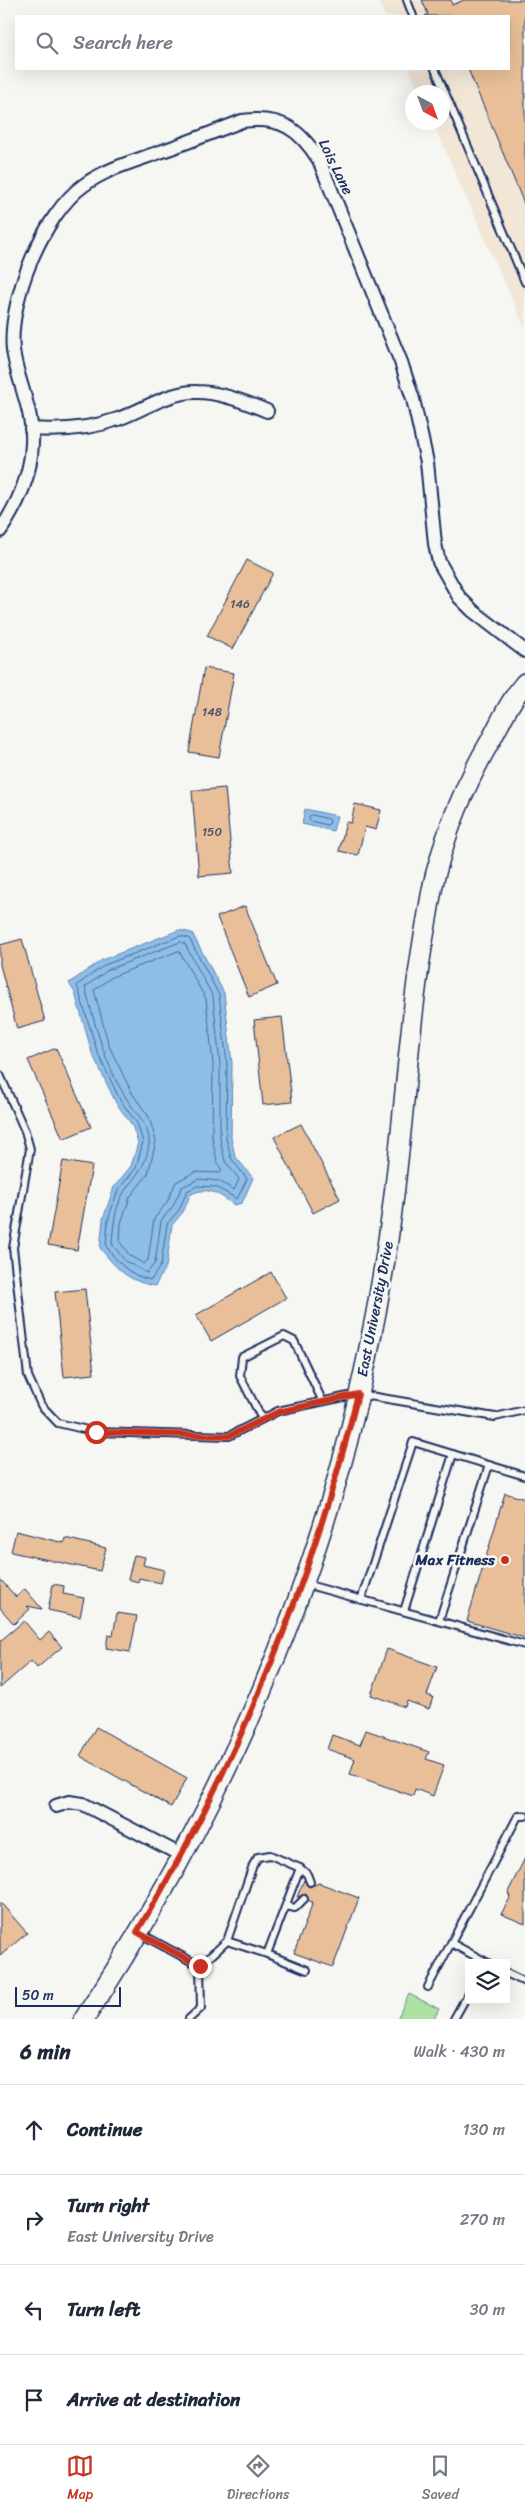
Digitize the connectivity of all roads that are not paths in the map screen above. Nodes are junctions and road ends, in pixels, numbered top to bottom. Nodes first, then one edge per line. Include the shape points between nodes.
1 (407, 0) edge
2 (413, 15) edge
3 (435, 70) edge
4 (525, 282) edge
5 (267, 411) dead end
6 (31, 429) junction
7 (0, 531) edge
8 (525, 651) edge
9 (525, 683) edge
10 (0, 1075) edge
11 (358, 1394) junction
12 (322, 1400) junction
13 (525, 1410) edge
14 (262, 1420) junction
15 (453, 1454) junction
16 (489, 1465) junction
17 (525, 1476) edge
18 (302, 1583) junction
19 (361, 1600) junction
20 (404, 1612) junction
21 (439, 1621) junction
22 (525, 1645) edge
23 (56, 1806) dead end
24 (525, 1816) edge
25 (181, 1855) junction
26 (300, 1868) junction
27 (310, 1882) dead end
28 (304, 1899) dead end
29 (286, 1906) junction
30 (137, 1932) junction
31 (227, 1941) junction
32 (451, 1944) junction
33 (267, 1954) junction
34 (480, 1959) edge
35 (200, 1966) junction
36 (308, 1970) dead end
37 (510, 1974) edge
38 (525, 1982) edge
39 (428, 1987) dead end
40 (465, 1999) edge
41 (84, 2019) edge
42 (189, 2019) edge
43 (454, 2019) edge

1 - 2 lane
3 - 4 lane
5 - 6 street via 252,404 196,392 86,428
6 - 7 street, Lois Lane via 32,443 25,484
6 - 8 street, Lois Lane via 14,350 14,312 39,244 58,210 84,185 114,168 242,121 261,119 279,122 309,144 318,160 401,362 428,462 439,562 459,597
9 - 11 main road, East University Drive via 470,777 436,870 418,967 385,1264
10 - 14 lane via 30,1149 13,1248 28,1376 41,1405 58,1423 96,1432 229,1436
11 - 12 lane
11 - 13 lane via 495,1417
11 - 18 main road, East University Drive via 342,1460
12 - 14 lane via 278,1412
12 - 14 lane via 294,1341 284,1336 242,1357 240,1376
15 - 16 lane
15 - 19 lane via 413,1442
15 - 20 lane
16 - 17 lane
16 - 21 lane
18 - 19 lane
18 - 25 main road, East University Drive via 239,1741
19 - 20 lane
20 - 21 lane
21 - 22 lane
23 - 25 street via 68,1802 83,1804
24 - 32 lane via 518,1816
25 - 30 main road, East University Drive
26 - 27 lane via 308,1874
26 - 29 lane
26 - 31 lane via 270,1855 258,1857 252,1865
28 - 29 lane via 295,1908
29 - 33 lane
30 - 35 lane
30 - 41 main road, East University Drive
31 - 33 lane
31 - 35 lane
32 - 34 lane
32 - 39 lane
33 - 36 lane
35 - 42 lane via 202,2008
37 - 38 lane
40 - 43 lane

